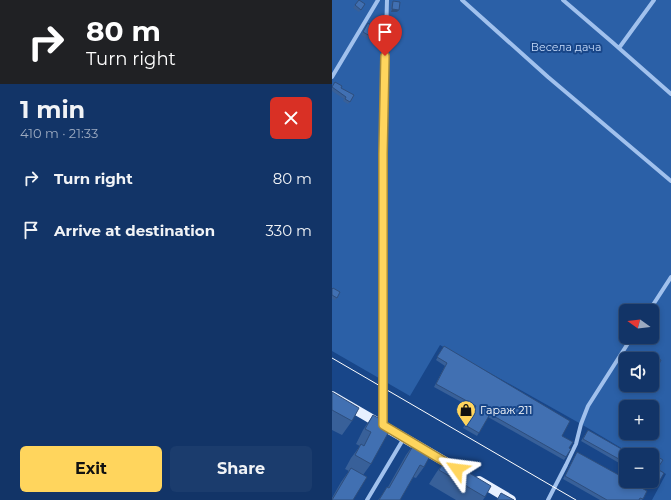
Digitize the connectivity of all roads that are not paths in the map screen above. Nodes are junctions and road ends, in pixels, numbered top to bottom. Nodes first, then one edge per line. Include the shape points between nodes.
1 (378, 0) edge
2 (387, 0) edge
3 (462, 0) edge
4 (563, 0) edge
5 (654, 0) edge
6 (619, 48) junction
7 (332, 77) edge
8 (671, 94) edge
9 (671, 181) edge
10 (671, 277) edge
11 (654, 304) edge
12 (628, 344) edge
13 (332, 396) edge
14 (383, 425) junction
15 (404, 438) junction
16 (367, 500) edge
17 (511, 500) edge
18 (548, 500) edge

1 - 7 street
2 - 14 street via 383,153
3 - 9 street
4 - 6 street
5 - 6 street
6 - 8 street
10 - 11 street
12 - 18 street via 588,406 576,444
13 - 14 main road
14 - 15 main road
15 - 16 street
15 - 17 main road

